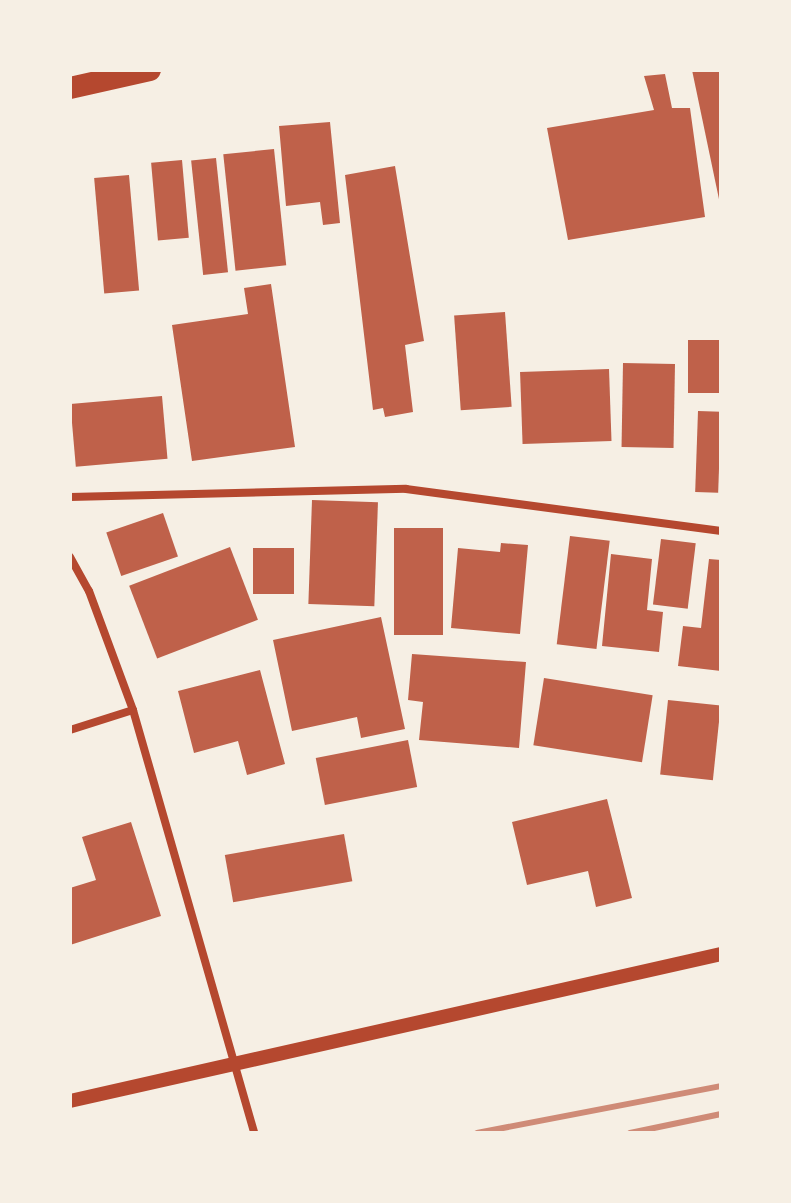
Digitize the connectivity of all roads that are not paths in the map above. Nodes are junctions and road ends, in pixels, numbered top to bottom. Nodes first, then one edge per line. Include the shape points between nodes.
1 (150, 70) edge
2 (70, 88) edge
3 (70, 497) edge
4 (721, 531) edge
5 (70, 557) edge
6 (133, 710) junction
7 (70, 730) edge
8 (721, 954) edge
9 (237, 1063) junction
10 (70, 1101) edge
11 (254, 1133) edge

1 - 2 highway
3 - 4 street via 406,489
5 - 6 street via 89,591
6 - 7 street
6 - 9 street
8 - 9 street
9 - 10 street
9 - 11 street

